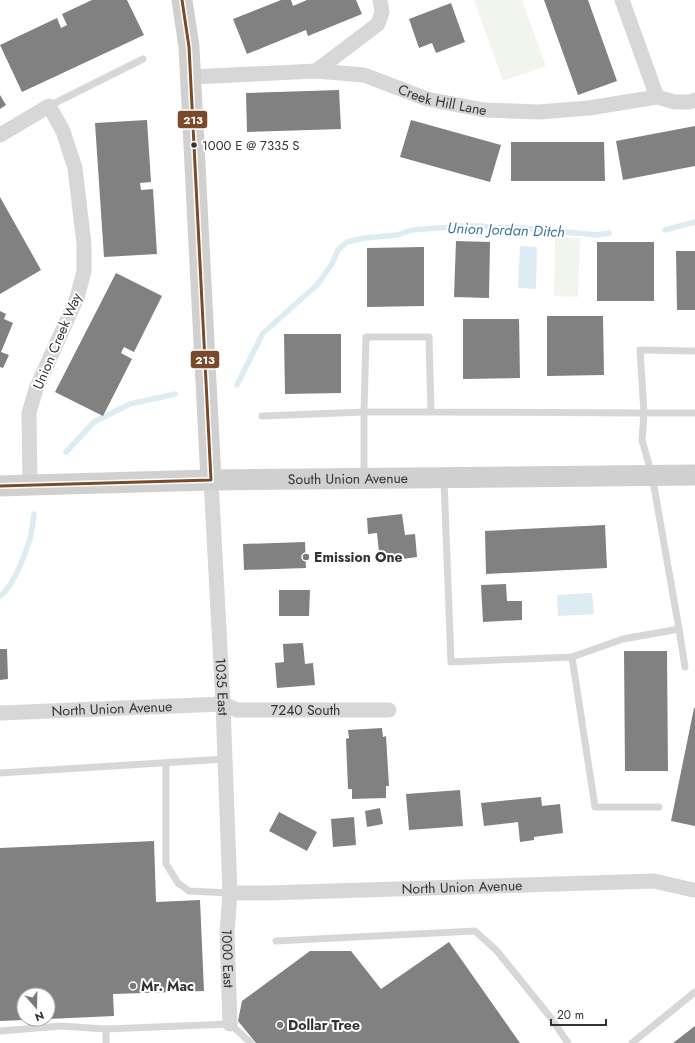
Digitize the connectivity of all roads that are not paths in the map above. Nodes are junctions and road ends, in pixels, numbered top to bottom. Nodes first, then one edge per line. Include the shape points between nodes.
1 (182, 0) edge
2 (380, 0) edge
3 (622, 0) edge
4 (143, 59) dead end
5 (316, 71) junction
6 (191, 77) junction
7 (657, 97) junction
8 (695, 100) edge
9 (49, 106) junction
10 (0, 135) edge
11 (695, 351) edge
12 (364, 412) junction
13 (431, 412) junction
14 (644, 413) junction
15 (695, 413) edge
16 (262, 416) dead end
17 (652, 475) junction
18 (695, 475) edge
19 (444, 477) junction
20 (364, 478) junction
21 (211, 480) junction
22 (30, 485) junction
23 (0, 486) edge
24 (679, 629) junction
25 (572, 657) junction
26 (685, 667) dead end
27 (223, 704) junction
28 (389, 710) dead end
29 (0, 713) edge
30 (225, 759) junction
31 (166, 763) junction
32 (0, 773) edge
33 (659, 807) dead end
34 (693, 890) dead end
35 (230, 893) junction
36 (276, 941) dead end
37 (695, 992) edge
38 (230, 1024) junction
39 (106, 1029) junction
40 (0, 1031) edge
41 (106, 1043) edge
42 (251, 1043) edge
43 (568, 1043) edge
44 (632, 1043) edge

1 - 6 street
2 - 5 street via 382,12 378,24
3 - 7 street
4 - 9 lane
5 - 6 street, Creek Hill Lane
5 - 7 street, Creek Hill Lane via 364,75 427,99 484,110 539,112 582,109
6 - 21 street
7 - 8 street, Creek Hill Lane via 675,102
9 - 10 street
9 - 22 street, Union Creek Way via 63,131 75,168 84,244 84,271 78,298 36,389 29,413
11 - 14 lane via 640,350
12 - 13 lane
12 - 13 lane via 366,337 429,337
12 - 16 lane
12 - 20 lane
13 - 14 lane
14 - 15 lane
14 - 17 lane via 642,440
17 - 18 street, South Union Avenue
17 - 19 street, South Union Avenue
17 - 24 lane
19 - 20 street, South Union Avenue
19 - 25 lane via 451,662
20 - 21 street, South Union Avenue
21 - 22 street, South Union Avenue
21 - 27 street, 1035 East
22 - 23 street, South Union Avenue
24 - 25 lane via 623,639
24 - 26 lane
25 - 33 lane via 595,807
27 - 28 street, 7240 South via 237,710
27 - 29 street, North Union Avenue
27 - 30 street, 1035 East
30 - 31 lane
30 - 35 street, 1035 East
31 - 32 lane
31 - 35 lane via 166,864 178,883 189,892
34 - 35 street, North Union Avenue via 654,881
35 - 38 street, 1000 East via 227,932
36 - 43 lane via 475,931 497,951
37 - 44 lane
38 - 39 lane
38 - 42 lane
39 - 40 lane via 61,1026
39 - 41 lane

